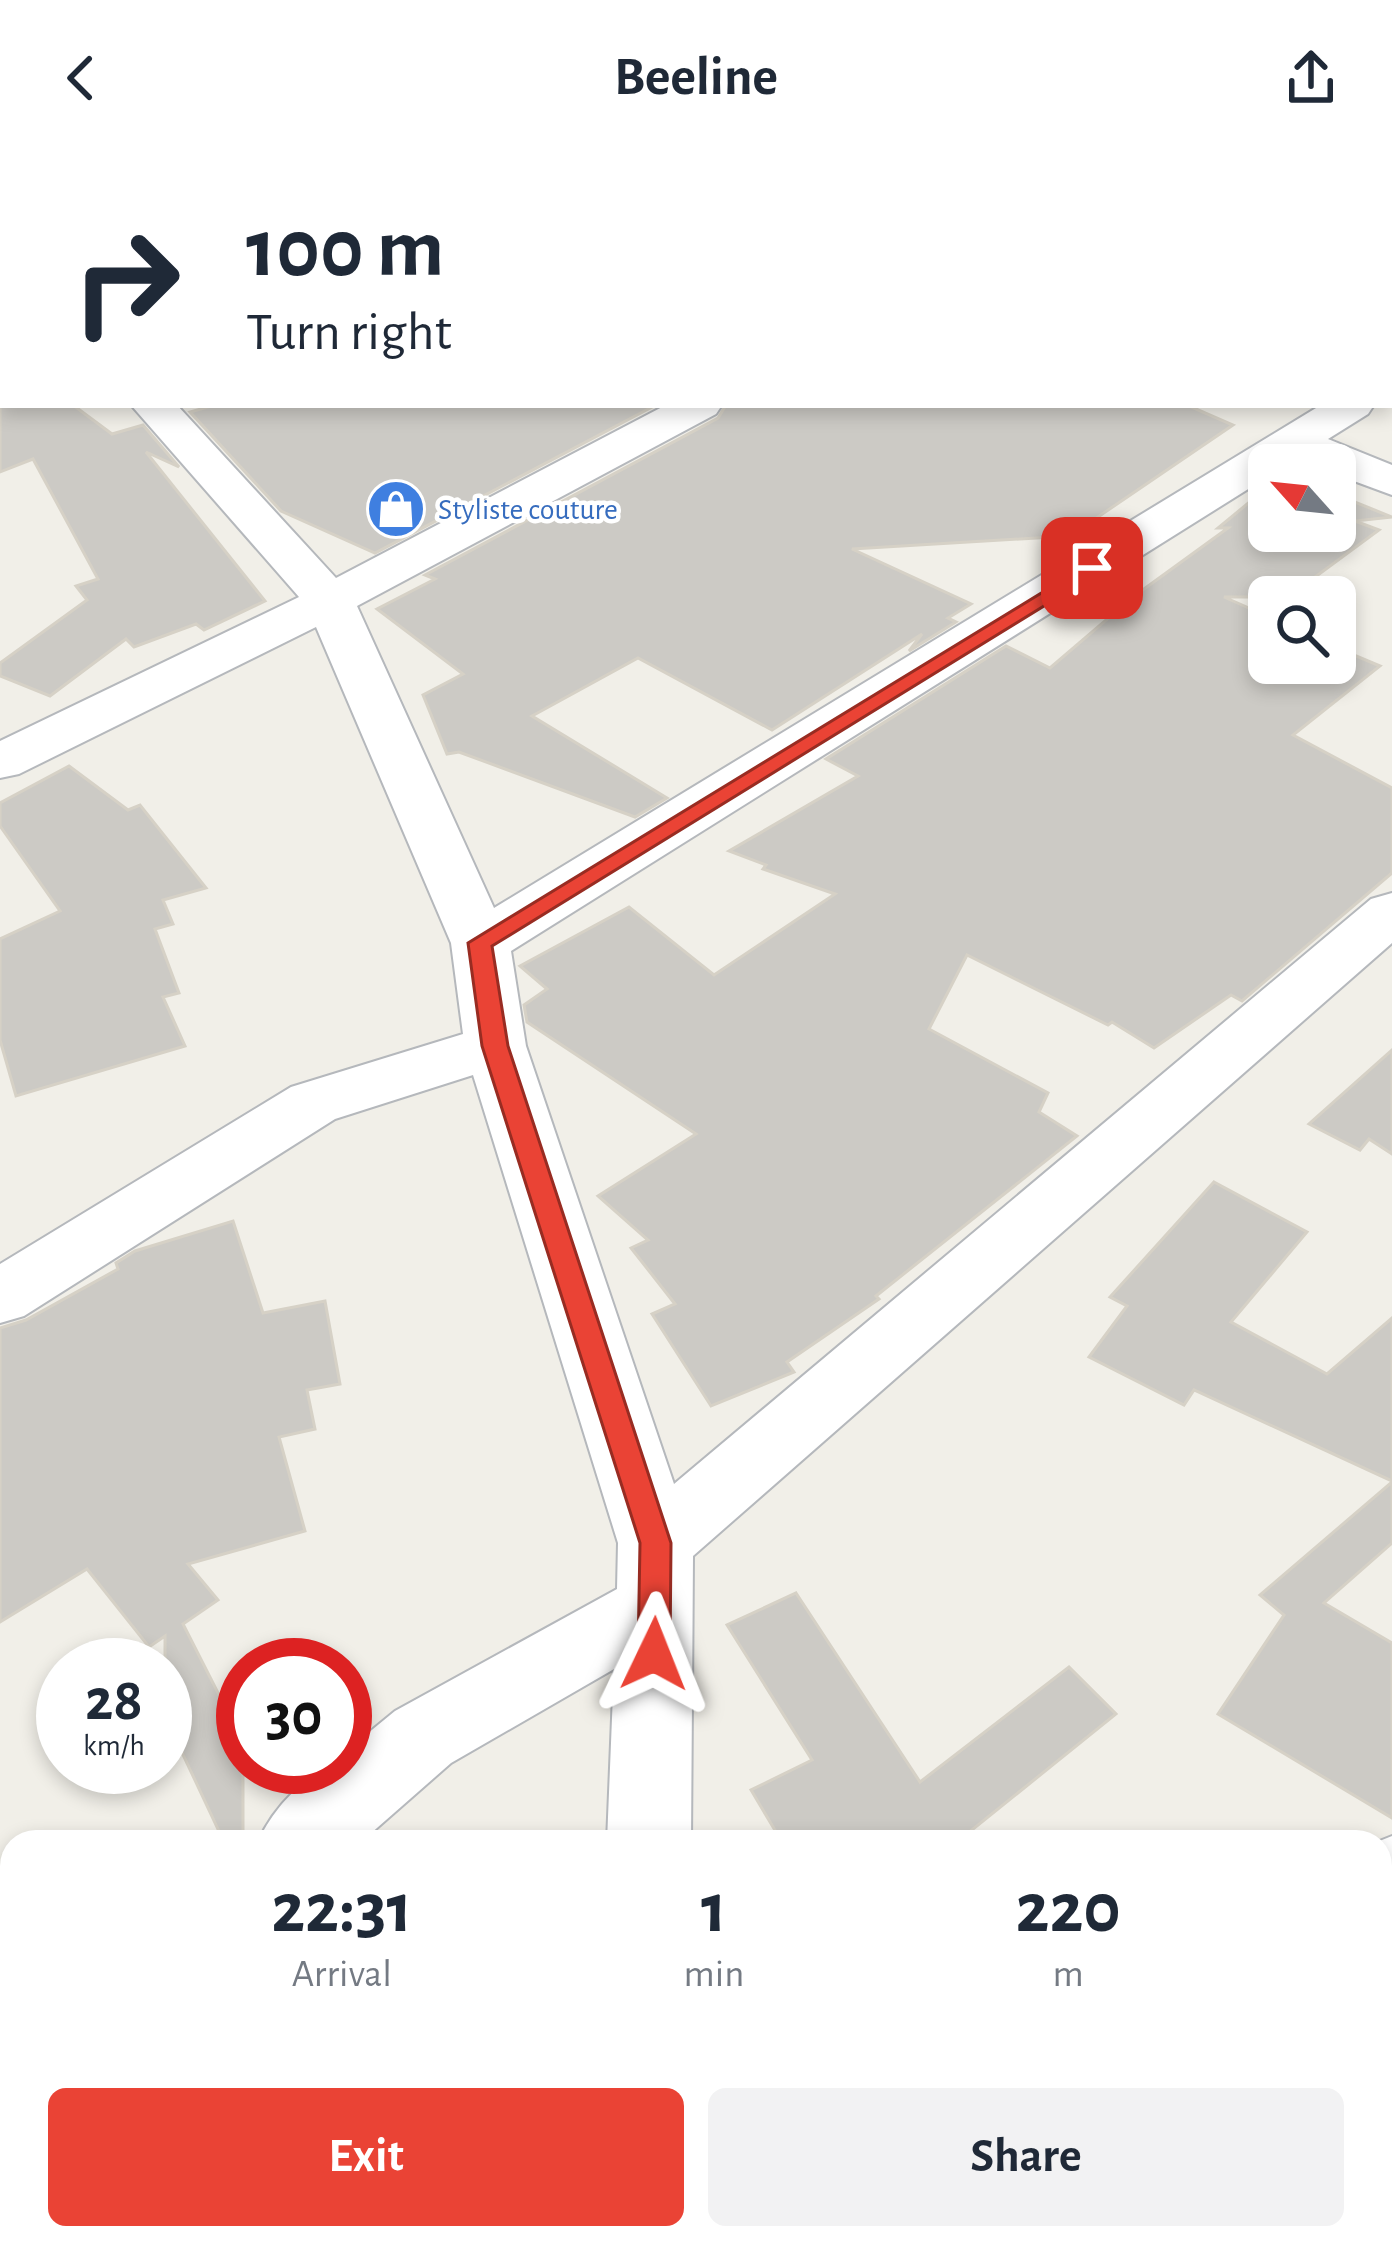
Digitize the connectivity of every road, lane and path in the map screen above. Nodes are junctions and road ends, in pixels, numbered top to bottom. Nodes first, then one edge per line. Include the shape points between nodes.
1 (156, 408) edge
2 (694, 408) edge
3 (1347, 408) edge
4 (1296, 442) junction
5 (1392, 481) edge
6 (330, 601) junction
7 (0, 762) edge
8 (1392, 912) edge
9 (480, 943) junction
10 (495, 1046) junction
11 (0, 1297) edge
12 (656, 1575) junction
13 (314, 1830) edge
14 (649, 1830) edge

1 - 6 street
2 - 6 street
3 - 4 street
4 - 5 street
4 - 9 street
6 - 7 street
6 - 9 street
8 - 12 street
9 - 10 street
10 - 11 street via 313,1103
10 - 12 street
12 - 13 street via 423,1737
12 - 14 street

